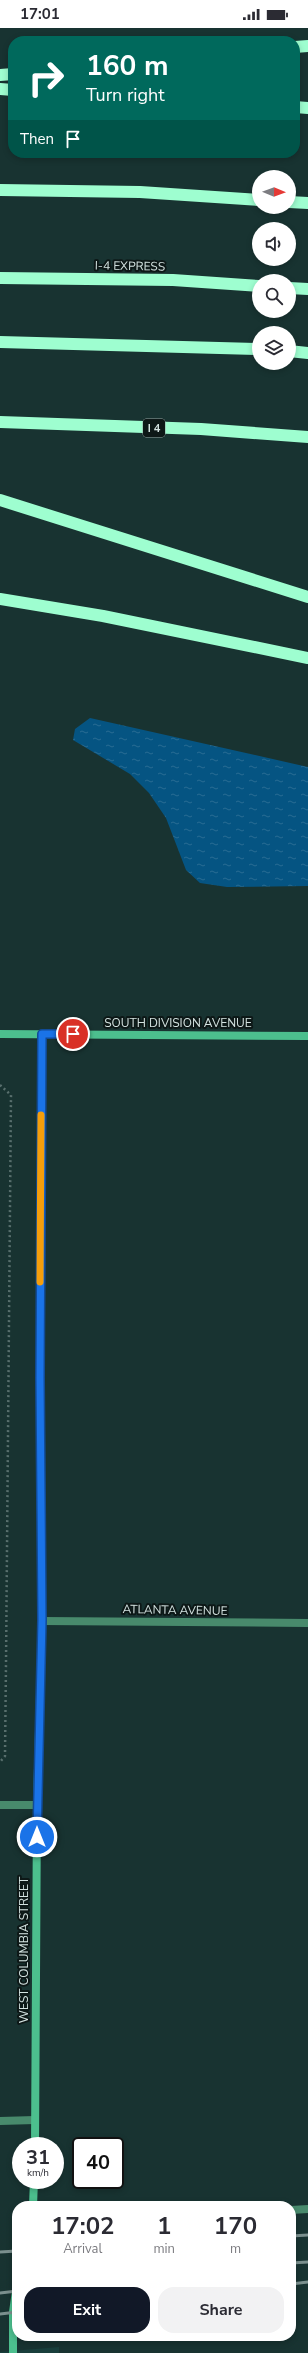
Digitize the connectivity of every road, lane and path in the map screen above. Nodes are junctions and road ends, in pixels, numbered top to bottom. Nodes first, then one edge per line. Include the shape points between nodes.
1 (0, 190) edge
2 (252, 200) edge
3 (296, 202) edge
4 (308, 203) edge
5 (0, 278) edge
6 (252, 286) edge
7 (296, 288) edge
8 (308, 289) edge
9 (0, 342) edge
10 (252, 349) edge
11 (296, 352) edge
12 (308, 353) edge
13 (0, 422) edge
14 (308, 437) edge
15 (0, 500) edge
16 (308, 597) edge
17 (0, 599) edge
18 (308, 658) edge
19 (0, 1034) edge
20 (42, 1034) junction
21 (308, 1036) edge
22 (0, 1085) edge
23 (42, 1620) junction
24 (308, 1623) edge
25 (0, 1762) edge
26 (0, 1805) edge
27 (37, 1805) junction
28 (35, 2120) junction
29 (0, 2121) edge
30 (35, 2137) edge
31 (34, 2189) edge
32 (33, 2201) edge
33 (308, 2209) edge
34 (296, 2210) edge
35 (12, 2341) edge
36 (12, 2353) edge

1 - 2 highway via 140,192
3 - 4 highway
5 - 6 highway, I-4 EXPRESS via 173,280
7 - 8 highway
9 - 10 highway
11 - 12 highway
13 - 14 highway, I 4 via 201,429
15 - 16 highway
17 - 18 highway via 103,616
19 - 20 street, SOUTH DIVISION AVENUE
20 - 21 street, SOUTH DIVISION AVENUE
20 - 23 street, WEST COLUMBIA STREET
22 - 25 path via 11,1095 8,1520 4,1756
23 - 24 street, ATLANTA AVENUE
23 - 27 street, WEST COLUMBIA STREET
26 - 27 street
27 - 28 street, WEST COLUMBIA STREET
28 - 29 street
28 - 30 street, WEST COLUMBIA STREET
31 - 32 street
33 - 34 street
35 - 36 street

